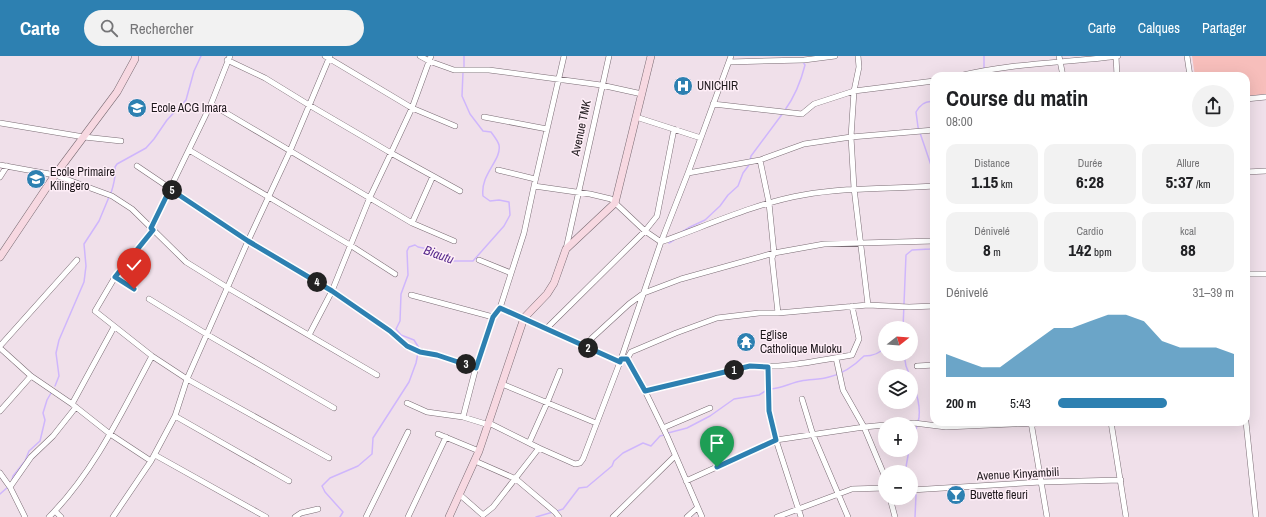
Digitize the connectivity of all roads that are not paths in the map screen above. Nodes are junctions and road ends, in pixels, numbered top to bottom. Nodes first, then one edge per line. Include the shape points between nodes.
1 (135, 56) edge
2 (420, 56) edge
3 (564, 56) edge
4 (609, 56) edge
5 (651, 56) edge
6 (731, 56) edge
7 (836, 56) edge
8 (858, 56) edge
9 (1059, 56) edge
10 (1116, 56) edge
11 (1187, 56) edge
12 (328, 57) edge
13 (228, 58) edge
14 (430, 59) edge
15 (729, 62) junction
16 (1060, 62) junction
17 (974, 72) edge
18 (1062, 72) edge
19 (1117, 72) edge
20 (1189, 72) edge
21 (558, 80) junction
22 (930, 81) edge
23 (601, 85) junction
24 (854, 91) junction
25 (642, 94) junction
26 (1266, 97) edge
27 (1250, 99) edge
28 (210, 104) junction
29 (713, 104) junction
30 (309, 105) junction
31 (412, 108) junction
32 (484, 117) dead end
33 (636, 117) junction
34 (0, 123) edge
35 (455, 126) dead end
36 (674, 129) junction
37 (547, 130) junction
38 (930, 130) edge
39 (84, 137) junction
40 (851, 137) junction
41 (701, 138) junction
42 (121, 141) dead end
43 (189, 150) junction
44 (290, 151) junction
45 (391, 153) junction
46 (760, 160) junction
47 (0, 165) edge
48 (7, 166) junction
49 (137, 166) dead end
50 (498, 170) dead end
51 (1266, 171) edge
52 (1250, 172) edge
53 (688, 173) junction
54 (55, 175) junction
55 (433, 176) junction
56 (0, 177) edge
57 (535, 179) junction
58 (534, 186) junction
59 (930, 186) edge
60 (854, 188) junction
61 (170, 189) junction
62 (460, 191) dead end
63 (577, 192) junction
64 (269, 197) junction
65 (370, 197) junction
66 (615, 203) junction
67 (769, 203) junction
68 (412, 223) junction
69 (152, 229) junction
70 (645, 231) junction
71 (248, 241) junction
72 (454, 241) dead end
73 (930, 241) edge
74 (661, 242) junction
75 (860, 243) junction
76 (350, 245) junction
77 (566, 249) junction
78 (774, 253) junction
79 (0, 257) edge
80 (77, 260) dead end
81 (479, 260) dead end
82 (511, 273) junction
83 (395, 274) dead end
84 (1250, 274) edge
85 (1266, 274) edge
86 (115, 277) junction
87 (228, 288) junction
88 (134, 289) dead end
89 (332, 291) junction
90 (644, 293) junction
91 (411, 295) dead end
92 (149, 299) dead end
93 (868, 305) junction
94 (852, 306) junction
95 (930, 306) edge
96 (500, 308) junction
97 (778, 313) junction
98 (493, 317) junction
99 (524, 318) junction
100 (114, 327) junction
101 (546, 328) junction
102 (208, 335) junction
103 (309, 335) junction
104 (0, 347) edge
105 (586, 347) junction
106 (152, 356) junction
107 (836, 358) junction
108 (622, 360) junction
109 (930, 365) edge
110 (917, 366) dead end
111 (768, 367) junction
112 (476, 368) junction
113 (560, 371) dead end
114 (376, 375) dead end
115 (31, 376) junction
116 (187, 379) junction
117 (502, 384) junction
118 (645, 391) junction
119 (802, 398) dead end
120 (407, 403) dead end
121 (547, 404) junction
122 (74, 406) junction
123 (334, 408) dead end
124 (710, 408) dead end
125 (0, 411) edge
126 (175, 416) junction
127 (463, 417) junction
128 (596, 423) junction
129 (918, 423) edge
130 (489, 424) junction
131 (930, 425) edge
132 (878, 426) edge
133 (939, 426) edge
134 (967, 426) edge
135 (1032, 426) edge
136 (1112, 426) edge
137 (1246, 426) edge
138 (864, 427) junction
139 (663, 430) junction
140 (408, 432) dead end
141 (110, 434) junction
142 (438, 434) dead end
143 (813, 435) junction
144 (446, 437) junction
145 (776, 440) junction
146 (529, 443) junction
147 (539, 448) junction
148 (479, 451) junction
149 (155, 455) junction
150 (675, 456) junction
151 (330, 458) dead end
152 (151, 461) junction
153 (475, 461) junction
154 (880, 465) edge
155 (0, 473) edge
156 (516, 479) junction
157 (1121, 480) junction
158 (289, 481) dead end
159 (686, 481) junction
160 (1041, 482) junction
161 (8, 486) junction
162 (878, 488) edge
163 (918, 490) edge
164 (459, 494) junction
165 (838, 494) junction
166 (892, 505) edge
167 (697, 508) junction
168 (798, 508) junction
169 (318, 509) dead end
170 (55, 512) junction
171 (25, 517) edge
172 (49, 517) edge
173 (61, 517) edge
174 (113, 517) edge
175 (266, 517) edge
176 (295, 517) edge
177 (366, 517) edge
178 (408, 517) edge
179 (449, 517) edge
180 (559, 517) edge
181 (613, 517) edge
182 (687, 517) edge
183 (702, 517) edge
184 (776, 517) edge
185 (800, 517) edge
186 (848, 517) edge
187 (895, 517) edge
188 (1047, 517) edge
189 (1126, 517) edge
190 (1256, 517) edge

1 - 39 street via 136,59 117,92
2 - 14 street
3 - 21 street
4 - 23 street, Avenue TMK
5 - 25 street
6 - 15 street
7 - 15 street via 802,60
8 - 24 street via 860,67
9 - 16 street
10 - 16 street
10 - 19 street
11 - 20 street
12 - 30 street
12 - 31 street
13 - 28 street
13 - 30 street
14 - 21 street via 454,70 489,70
14 - 31 street
15 - 29 street
16 - 17 street
16 - 18 street
21 - 23 street
21 - 37 street
22 - 24 street
23 - 25 street
23 - 63 street, Avenue TMK
24 - 29 street via 814,104 802,114
24 - 40 street
25 - 33 street
26 - 27 street
28 - 43 street
28 - 44 street
29 - 41 street
30 - 44 street
30 - 45 street
31 - 35 street
31 - 45 street
32 - 37 street
33 - 36 street
33 - 66 street
34 - 39 street
36 - 41 street
36 - 70 street via 657,216
37 - 57 street
38 - 40 street
39 - 42 street
39 - 54 street
40 - 46 street via 804,144
40 - 60 street
41 - 53 street
43 - 61 street
43 - 64 street
44 - 64 street
44 - 65 street
45 - 55 street
45 - 65 street
46 - 53 street
46 - 67 street
47 - 48 street
48 - 54 street
48 - 56 street
49 - 61 street
50 - 57 street
51 - 52 street
53 - 74 street
54 - 69 street via 112,196 132,209
54 - 79 street
55 - 62 street
55 - 68 street
57 - 58 street
58 - 63 street
58 - 82 street via 524,233
59 - 60 street
60 - 67 street
60 - 75 street
61 - 69 street
61 - 71 street
63 - 66 street via 611,199
63 - 77 street, Avenue TMK
64 - 71 street
64 - 76 street
65 - 68 street
65 - 76 street
66 - 70 street
66 - 77 street
67 - 74 street
67 - 78 street
68 - 72 street
69 - 86 street
69 - 87 street via 186,262
70 - 74 street
70 - 101 street
71 - 87 street
71 - 89 street
73 - 75 street
74 - 90 street
75 - 78 street via 824,244
75 - 93 street
76 - 83 street
76 - 89 street
77 - 99 street via 554,283
78 - 90 street via 681,279
78 - 97 street via 772,258
80 - 104 street
81 - 82 street
82 - 96 street
84 - 85 street
86 - 88 street
86 - 100 street via 95,311
87 - 102 street
87 - 103 street
89 - 103 street
89 - 112 street via 414,350
90 - 105 street via 592,338
90 - 108 street
91 - 98 street
92 - 102 street
93 - 94 street
93 - 95 street
94 - 97 street
94 - 107 street via 859,339 852,355
96 - 98 street
96 - 99 street
97 - 108 street via 717,318 631,352
98 - 112 street
99 - 101 street
99 - 117 street
100 - 106 street
100 - 122 street
101 - 105 street
102 - 116 street
102 - 123 street
103 - 114 street
104 - 115 street
105 - 108 street
106 - 116 street
106 - 141 street
107 - 111 street
107 - 138 street via 843,390
108 - 118 street
108 - 128 street
109 - 110 street
111 - 118 street via 750,366
111 - 145 street via 769,411
112 - 127 street
113 - 121 street
115 - 122 street
115 - 125 street
116 - 126 street
116 - 151 street
117 - 121 street
117 - 130 street
118 - 139 street
119 - 143 street
120 - 127 street via 427,412
121 - 128 street
121 - 146 street
122 - 141 street
122 - 161 street via 52,436 31,456
124 - 139 street
126 - 149 street
126 - 158 street
127 - 130 street
128 - 147 street via 580,462 575,464
129 - 131 street
130 - 146 street
130 - 148 street
132 - 138 street
133 - 134 street
135 - 160 street
136 - 157 street
137 - 190 street
138 - 143 street
138 - 154 street
139 - 150 street
140 - 177 street
141 - 152 street
141 - 170 street via 74,490
142 - 144 street
143 - 145 street
143 - 165 street
144 - 148 street
144 - 178 street
145 - 159 street
145 - 168 street
146 - 147 street
147 - 156 street
148 - 153 street
149 - 152 street
149 - 175 street
150 - 159 street
150 - 181 street
152 - 174 street
153 - 156 street
153 - 164 street
155 - 161 street
156 - 164 street via 483,515
156 - 180 street
157 - 160 street, Avenue Kinyambili
157 - 189 street
159 - 167 street
160 - 163 street, Avenue Kinyambili
160 - 188 street
161 - 171 street
162 - 165 street via 852,489
164 - 179 street
165 - 168 street
165 - 186 street
166 - 187 street
167 - 182 street
167 - 183 street
168 - 184 street
168 - 185 street
169 - 176 street
170 - 172 street
170 - 173 street

